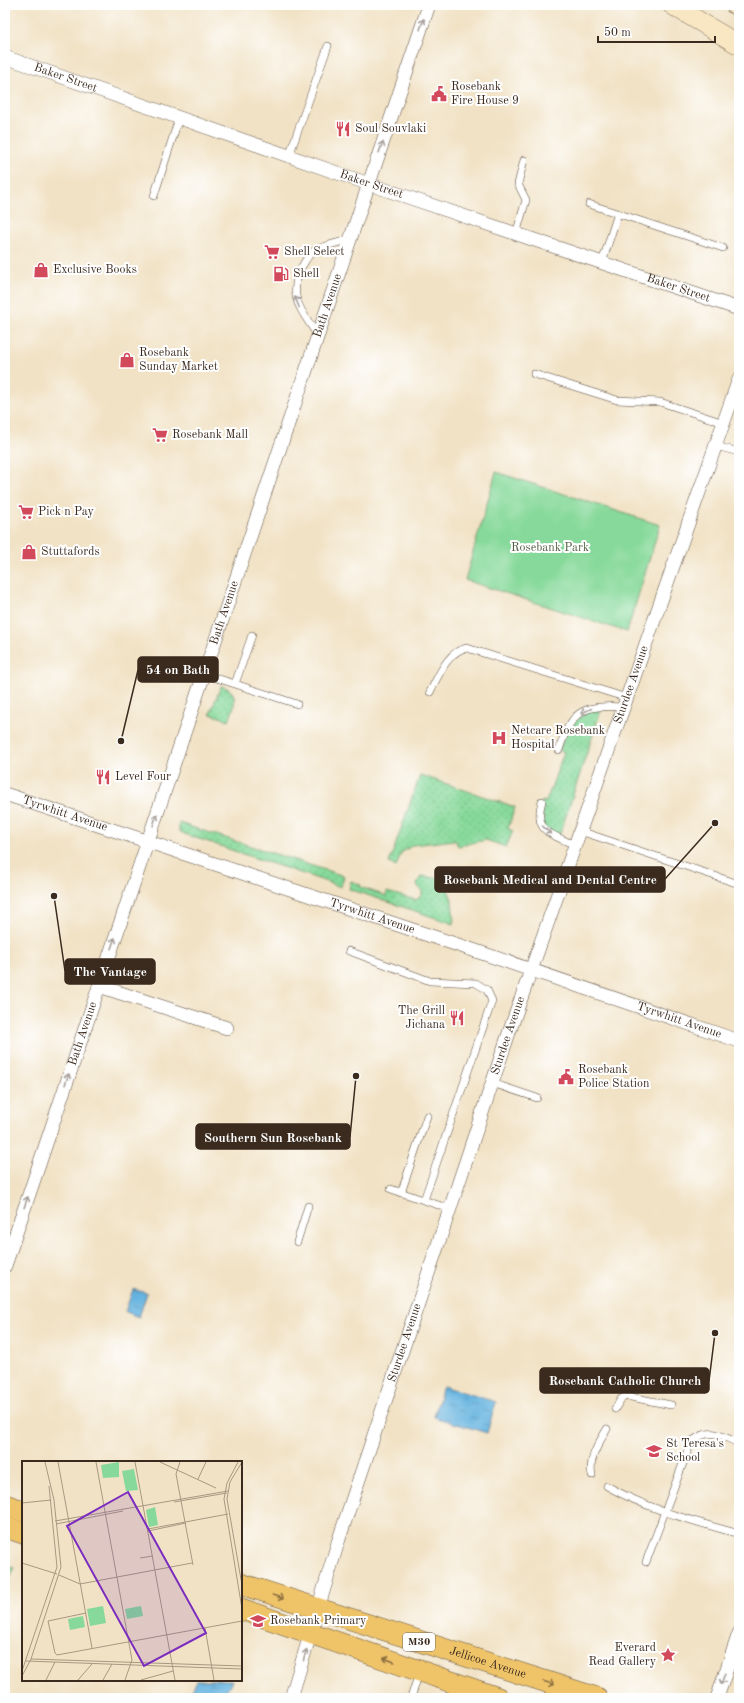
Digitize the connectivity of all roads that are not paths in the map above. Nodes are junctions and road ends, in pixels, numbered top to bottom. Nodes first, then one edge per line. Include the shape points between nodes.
1 (429, 5) edge
2 (672, 5) edge
3 (735, 5) edge
4 (739, 7) edge
5 (739, 45) edge
6 (328, 46) dead end
7 (5, 57) edge
8 (179, 118) junction
9 (289, 156) junction
10 (524, 160) dead end
11 (369, 184) junction
12 (154, 196) dead end
13 (589, 204) dead end
14 (618, 213) junction
15 (516, 234) junction
16 (350, 239) junction
17 (723, 248) dead end
18 (602, 263) junction
19 (739, 309) edge
20 (318, 336) junction
21 (534, 374) dead end
22 (739, 379) edge
23 (724, 422) junction
24 (716, 446) junction
25 (739, 452) edge
26 (252, 635) dead end
27 (204, 674) junction
28 (235, 684) junction
29 (430, 692) dead end
30 (626, 703) junction
31 (297, 704) dead end
32 (559, 750) dead end
33 (5, 794) edge
34 (542, 801) dead end
35 (580, 831) junction
36 (148, 841) junction
37 (575, 845) junction
38 (739, 884) edge
39 (349, 952) dead end
40 (531, 970) junction
41 (99, 986) junction
42 (227, 1028) dead end
43 (739, 1041) edge
44 (492, 1083) junction
45 (537, 1098) dead end
46 (427, 1116) dead end
47 (391, 1189) dead end
48 (402, 1192) junction
49 (424, 1200) junction
50 (308, 1206) dead end
51 (450, 1208) junction
52 (9, 1238) edge
53 (297, 1242) dead end
54 (6, 1260) edge
55 (671, 1405) dead end
56 (615, 1410) dead end
57 (606, 1429) dead end
58 (739, 1443) edge
59 (592, 1475) dead end
60 (608, 1486) dead end
61 (5, 1505) edge
62 (22, 1511) edge
63 (664, 1512) junction
64 (5, 1527) edge
65 (22, 1533) edge
66 (739, 1534) edge
67 (646, 1562) dead end
68 (242, 1584) edge
69 (242, 1609) edge
70 (316, 1610) junction
71 (739, 1633) edge
72 (310, 1634) junction
73 (420, 1671) junction
74 (291, 1698) edge
75 (411, 1698) edge
76 (498, 1698) edge
77 (597, 1698) edge
78 (717, 1698) edge

11 -> 1 street, Bath Avenue
2 - 5 main road
3 - 4 main road
6 - 9 lane
7 - 8 street, Baker Street
8 - 9 street, Baker Street
8 - 12 lane
9 - 11 street, Baker Street
10 - 15 lane via 518,184 526,200
11 - 15 street, Baker Street
11 - 16 street, Bath Avenue
13 - 14 lane
14 - 17 lane
14 - 18 lane
15 - 18 street, Baker Street
16 - 20 street, Bath Avenue
20 -> 16 lane via 297,304 294,294 297,278 304,263 314,251
18 - 19 street, Baker Street
20 - 27 street, Bath Avenue
21 - 23 lane via 617,400 660,402
22 - 23 street, Sturdee Avenue
23 - 24 street, Sturdee Avenue
24 - 25 lane
24 - 30 street, Sturdee Avenue
26 - 28 lane
27 - 28 lane
36 -> 27 street, Bath Avenue
28 - 31 lane
29 - 30 lane via 451,657 457,651 467,648
30 -> 32 lane via 599,706 578,714 568,728
30 - 35 street, Sturdee Avenue
33 - 36 street, Tyrwhitt Avenue
34 -> 37 lane via 539,820 543,827 549,833
35 - 37 street, Sturdee Avenue
35 - 38 lane
36 - 40 street, Tyrwhitt Avenue
41 -> 36 street, Bath Avenue
37 - 40 street, Sturdee Avenue
39 - 49 lane via 430,981 476,983 487,990 492,1001
40 - 43 street, Tyrwhitt Avenue
40 - 44 street, Sturdee Avenue
41 - 42 street
52 -> 41 street, Bath Avenue
44 - 45 lane
44 - 51 street, Sturdee Avenue
46 - 48 lane
47 - 48 lane
48 - 49 lane
49 - 51 lane
50 - 53 lane
51 - 70 street, Sturdee Avenue
52 - 54 street, Bath Avenue
55 - 56 lane via 626,1396 621,1399
57 - 59 lane via 593,1455 590,1468
58 - 63 lane via 711,1432 701,1434 691,1442
60 - 63 lane
61 - 62 main road
63 - 66 lane
63 - 67 lane
64 - 65 main road
68 -> 70 main road, Jellicoe Avenue / M30
69 - 72 main road, M30
70 - 72 street, Sturdee Avenue
70 -> 77 main road, Jellicoe Avenue / M30
71 -> 78 street
73 -> 72 main road, M30
74 -> 72 street, Sturdee Avenue
73 - 75 lane
73 - 76 main road, M30

